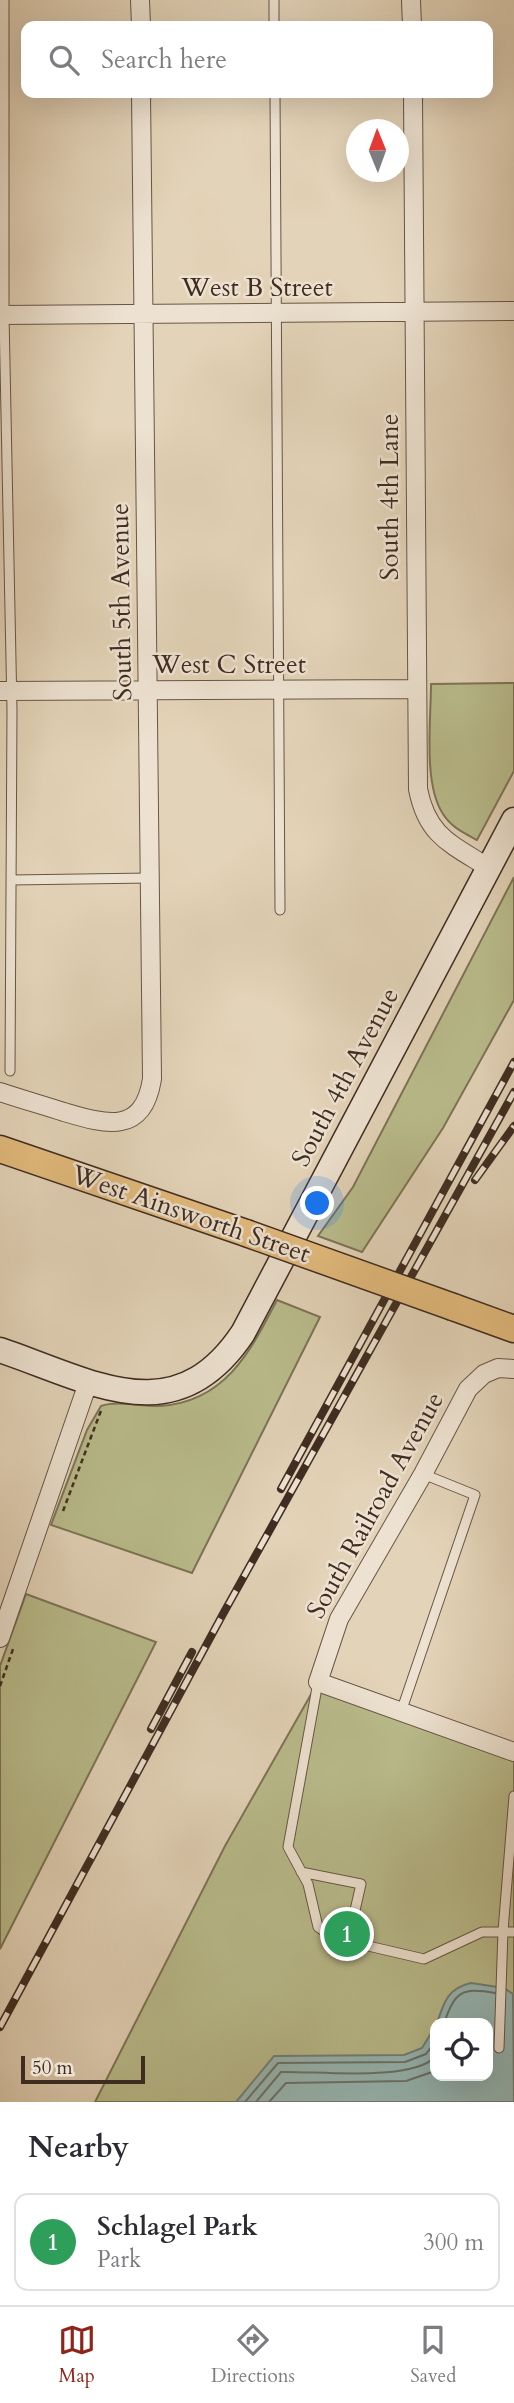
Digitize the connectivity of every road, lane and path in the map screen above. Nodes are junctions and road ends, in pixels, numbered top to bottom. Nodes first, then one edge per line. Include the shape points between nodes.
1 (4, 0) edge
2 (140, 0) edge
3 (274, 0) edge
4 (411, 0) edge
5 (141, 21) edge
6 (274, 21) edge
7 (412, 21) edge
8 (141, 98) edge
9 (275, 98) edge
10 (412, 98) edge
11 (514, 311) edge
12 (415, 312) junction
13 (278, 313) junction
14 (144, 314) junction
15 (2, 315) edge
16 (416, 689) junction
17 (148, 690) junction
18 (278, 690) junction
19 (6, 691) edge
20 (514, 820) edge
21 (489, 868) junction
22 (150, 878) junction
23 (11, 880) junction
24 (280, 910) dead end
25 (10, 1072) dead end
26 (0, 1092) edge
27 (0, 1149) edge
28 (514, 1329) edge
29 (0, 1350) edge
30 (506, 1368) edge
31 (99, 1384) junction
32 (424, 1474) junction
33 (2, 1625) edge
34 (318, 1682) junction
35 (401, 1712) junction
36 (514, 1752) edge
37 (514, 1796) edge
38 (301, 1872) junction
39 (503, 1931) junction
40 (514, 1932) edge
41 (348, 1941) junction
42 (499, 2048) dead end

1 - 15 lane
2 - 5 street
3 - 6 lane
4 - 7 street
8 - 14 street, South 5th Avenue
9 - 13 lane
10 - 12 street, South 4th Lane
11 - 12 street, West B Street
12 - 13 street, West B Street
12 - 16 street, South 4th Lane
13 - 14 street, West B Street
13 - 18 lane
14 - 15 street, West B Street
14 - 17 street, South 5th Avenue
15 - 19 lane
16 - 18 street, West C Street
16 - 21 street, South 4th Lane via 418,789 425,816 442,838
17 - 18 street, West C Street
17 - 19 street, West C Street
17 - 22 street, South 5th Avenue
18 - 24 lane
19 - 23 lane
20 - 21 street, South 4th Avenue
21 - 31 street, South 4th Avenue via 232,1348 208,1374 169,1392 147,1394
22 - 23 lane
22 - 26 street, South 5th Avenue via 152,1079 143,1109 125,1121 104,1124
23 - 25 lane
27 - 28 main road, West Ainsworth Street, bridge
29 - 31 street, South 4th Avenue
30 - 32 street, South Railroad Avenue via 484,1374 468,1389
31 - 33 street
32 - 34 street, South Railroad Avenue via 339,1619
32 - 35 lane via 475,1494
34 - 35 street
34 - 38 lane via 288,1847
35 - 36 street
37 - 39 lane
38 - 41 lane via 318,1927 324,1934
38 - 41 lane via 361,1884
39 - 40 lane
39 - 41 lane via 482,1932 425,1959
39 - 42 lane

